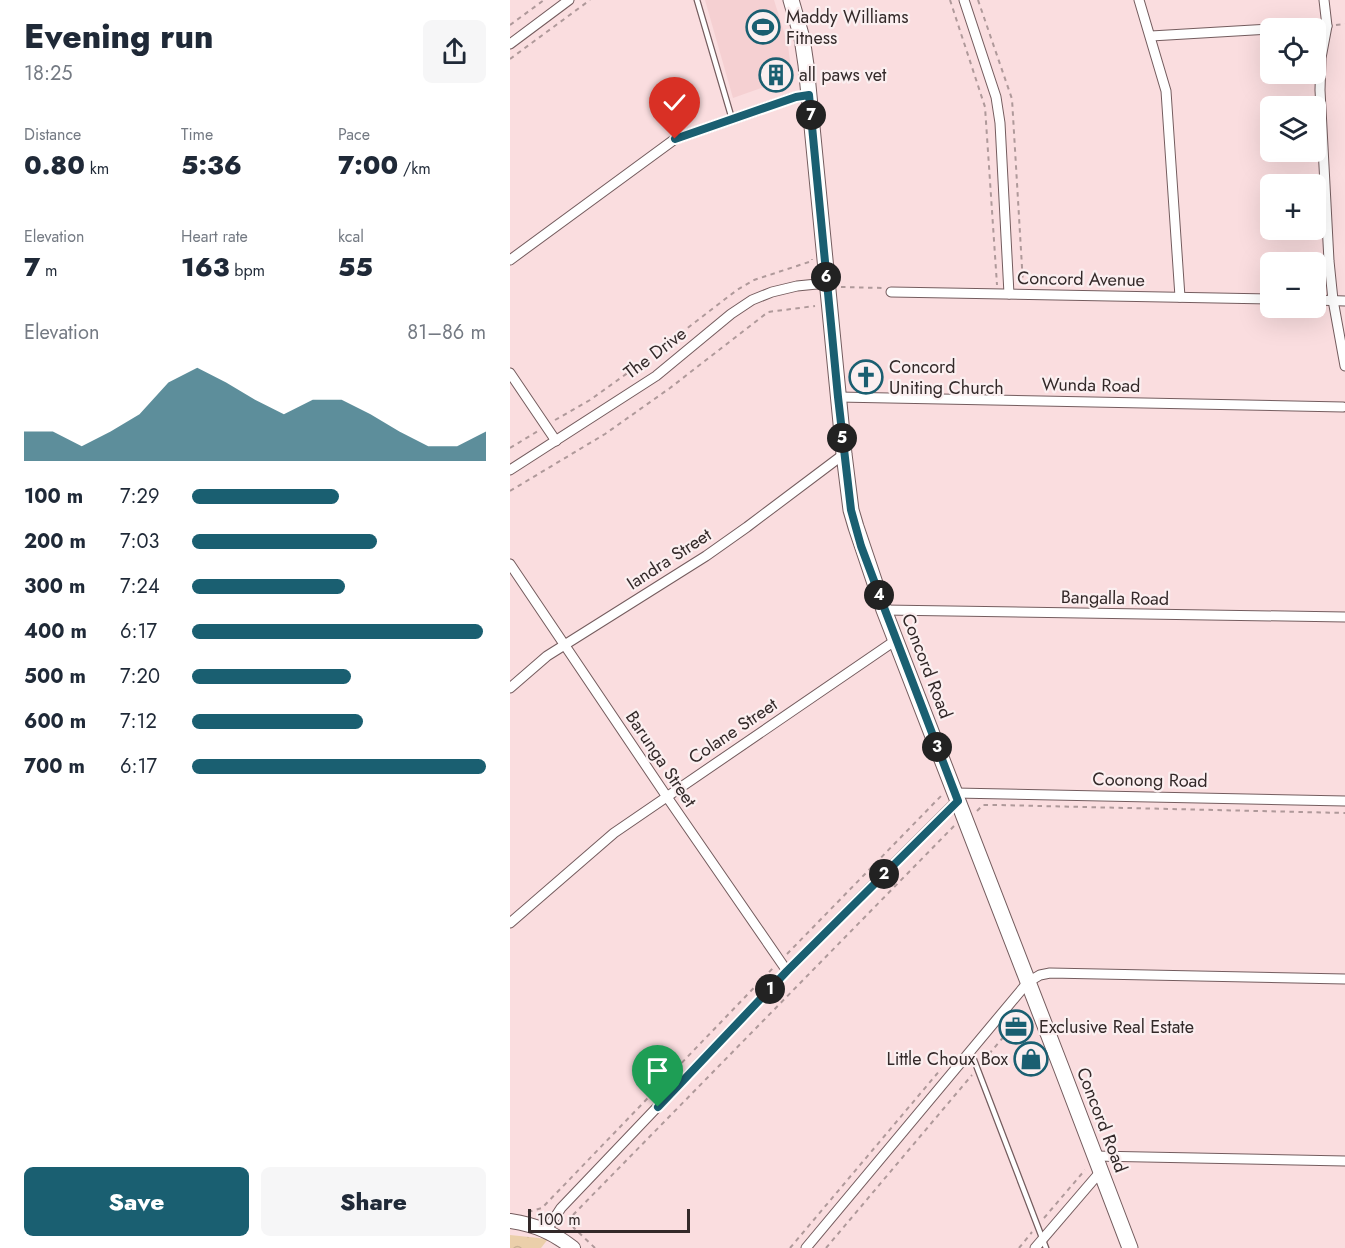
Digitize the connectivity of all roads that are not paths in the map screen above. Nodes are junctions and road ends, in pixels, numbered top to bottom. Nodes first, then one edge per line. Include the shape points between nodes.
1 (569, 0) edge
2 (697, 0) edge
3 (791, 0) edge
4 (964, 0) edge
5 (1139, 0) edge
6 (1324, 0) edge
7 (1327, 26) joint
8 (1260, 30) edge
9 (1151, 36) junction
10 (510, 44) edge
11 (809, 95) junction
12 (732, 119) junction
13 (510, 261) edge
14 (834, 285) junction
15 (891, 292) road end
16 (1009, 294) junction
17 (1180, 297) junction
18 (1260, 299) edge
19 (1326, 300) edge
20 (1333, 300) junction
21 (1345, 301) edge
22 (1345, 366) edge
23 (510, 373) edge
24 (838, 397) junction
25 (1344, 405) edge
26 (556, 441) junction
27 (844, 454) junction
28 (510, 470) edge
29 (510, 564) edge
30 (885, 610) junction
31 (1345, 617) edge
32 (896, 640) junction
33 (564, 645) junction
34 (510, 688) edge
35 (667, 796) junction
36 (952, 796) junction
37 (1345, 801) edge
38 (510, 923) edge
39 (787, 971) junction
40 (1345, 979) edge
41 (1028, 982) junction
42 (970, 1051) junction
43 (1094, 1156) junction
44 (1345, 1161) edge
45 (1101, 1171) junction
46 (515, 1216) edge
47 (546, 1231) junction
48 (1044, 1243) edge
49 (573, 1248) edge
50 (806, 1248) edge
51 (1035, 1248) edge
52 (1130, 1248) edge

1 - 10 street
2 - 12 lane
3 - 11 main road, Concord Road via 802,38
4 - 16 street via 996,97 1000,123
5 - 9 street
6 - 7 street
7 - 20 street via 1320,90
8 - 9 street
9 - 17 street via 1166,91
11 - 12 street
11 - 14 main road, Concord Road
12 - 13 street via 675,139
14 - 24 main road, Concord Road
14 - 26 street, The Drive via 796,286 752,300 656,376
15 - 16 street, Concord Avenue
16 - 17 street, Concord Avenue
17 - 18 street, Concord Avenue
19 - 20 street
20 - 21 street
20 - 22 street
23 - 26 street
24 - 25 street, Wunda Road
24 - 27 main road, Concord Road
26 - 28 street, The Drive
27 - 30 main road, Concord Road via 856,527
27 - 33 street, Iandra Street via 706,556
29 - 33 street, Barunga Street
30 - 31 street, Bangalla Road
30 - 32 main road, Concord Road
32 - 35 street, Colane Street
32 - 36 main road, Concord Road
33 - 34 street, Iandra Street
33 - 35 street, Barunga Street
35 - 38 street, Colane Street via 614,833
35 - 39 street, Barunga Street
36 - 37 street, Coonong Road
36 - 39 street
36 - 41 main road, Concord Road
39 - 47 street via 561,1208
40 - 41 street via 1050,973
41 - 42 street
41 - 43 main road, Concord Road
42 - 48 lane
42 - 50 street
43 - 44 street
43 - 45 main road, Concord Road
45 - 48 street
45 - 52 main road, Concord Road
46 - 47 main road
47 - 49 main road
48 - 51 street

